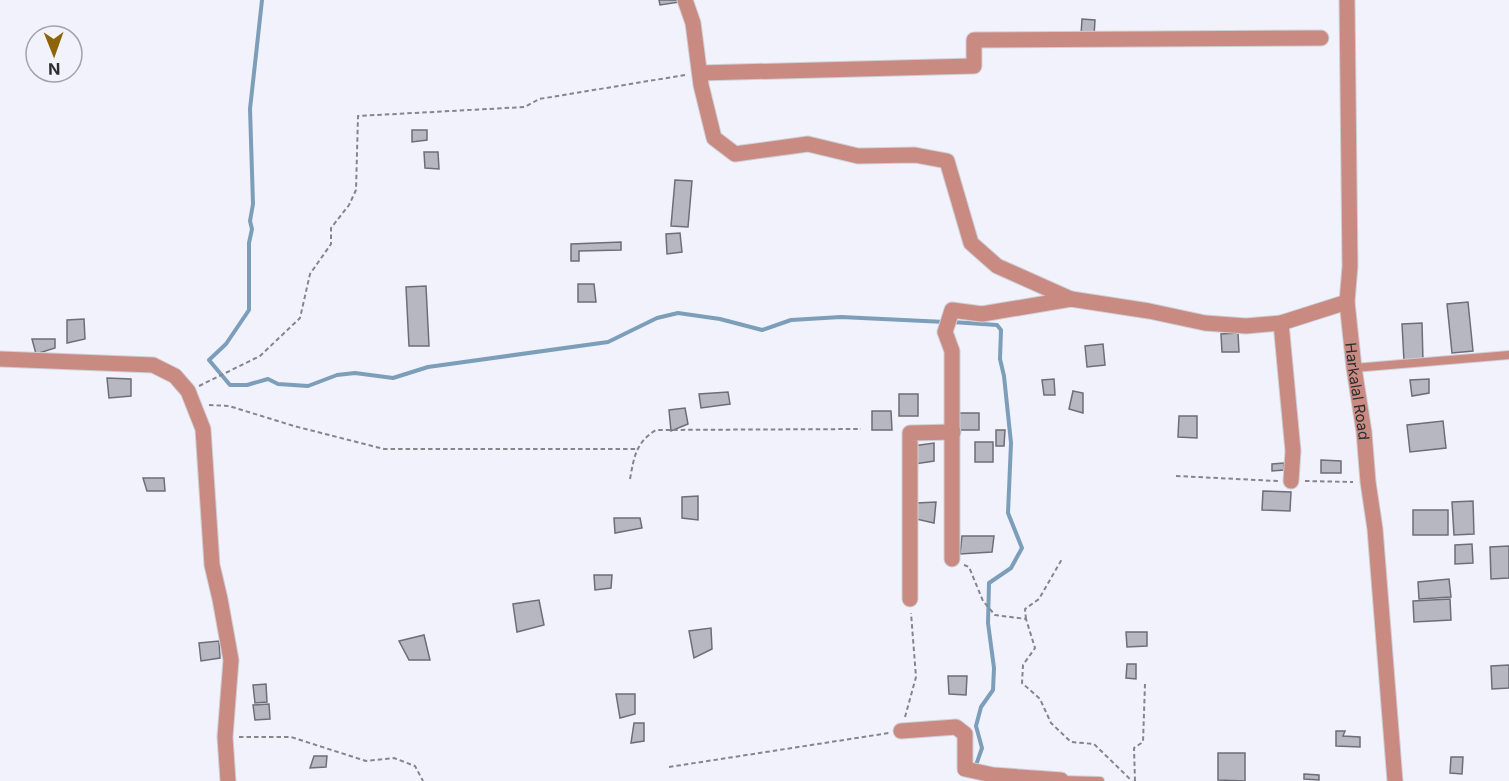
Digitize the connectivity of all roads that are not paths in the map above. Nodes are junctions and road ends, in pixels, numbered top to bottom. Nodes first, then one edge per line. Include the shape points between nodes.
1 (685, 0) edge
2 (1347, 0) edge
3 (1321, 38) dead end
4 (700, 73) junction
5 (1071, 299) junction
6 (1347, 302) junction
7 (1281, 323) junction
8 (1509, 355) edge
9 (0, 359) edge
10 (1354, 368) junction
11 (953, 432) junction
12 (1291, 481) road end
13 (952, 559) road end
14 (910, 598) road end
15 (901, 731) road end
16 (1061, 780) edge
17 (228, 781) edge
18 (1100, 781) edge
19 (1395, 781) edge

1 - 4 street via 693,23
2 - 6 street, Harkalal Road
3 - 4 street via 974,40 974,66
4 - 5 street via 714,138 735,154 807,144 858,156 915,155 947,161 971,243 998,266
5 - 7 street via 1205,323
5 - 11 street via 982,314 952,310 945,332 952,351
6 - 7 street
6 - 10 street, Harkalal Road
7 - 12 street via 1293,451
8 - 10 lane
9 - 17 street via 153,365 175,376 192,398 203,429 212,565 231,660 225,736
10 - 19 street, Harkalal Road via 1375,529
11 - 13 street
11 - 14 street via 910,432
15 - 16 street via 956,727 964,734 964,769
16 - 18 lane

